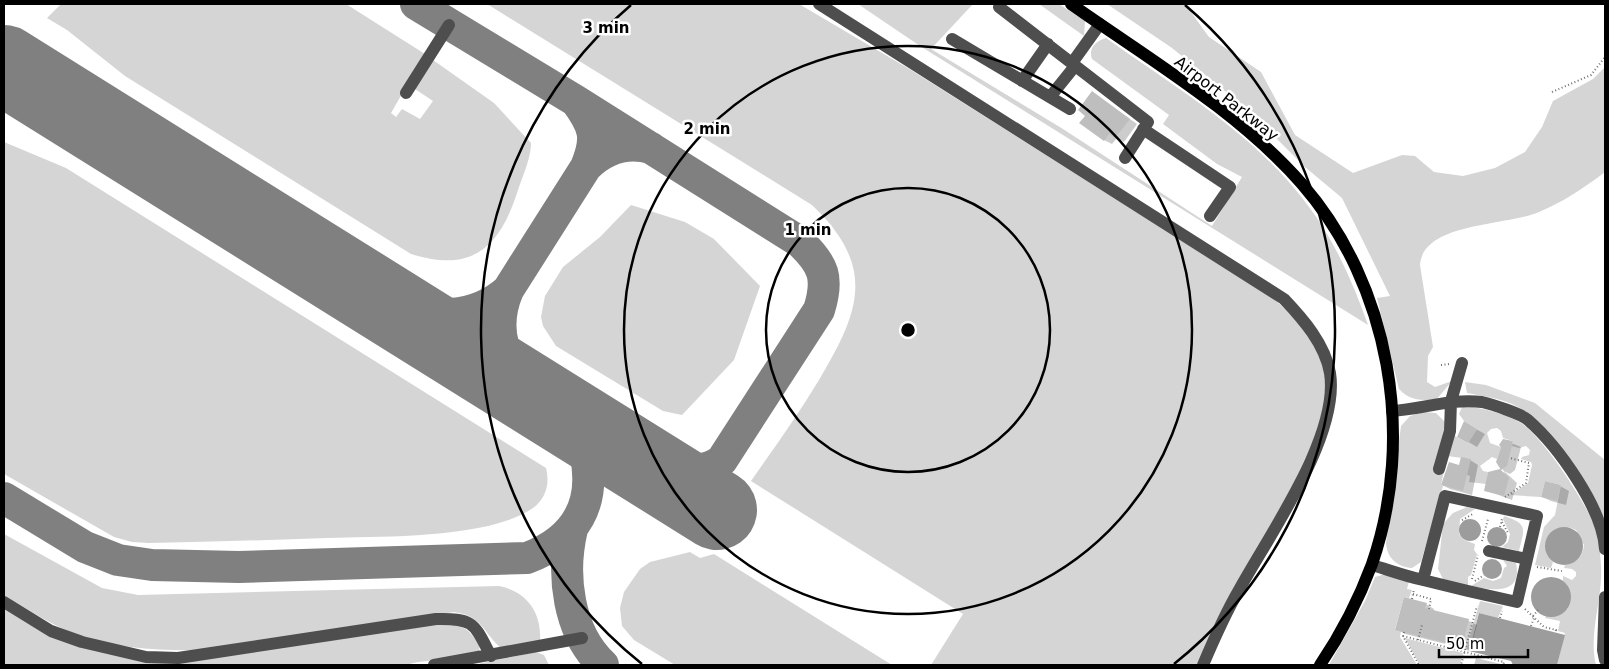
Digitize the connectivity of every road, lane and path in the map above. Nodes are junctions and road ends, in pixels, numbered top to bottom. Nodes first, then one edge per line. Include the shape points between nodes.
1 (819, 4) edge
2 (1071, 4) edge
3 (999, 7) dead end
4 (449, 24) dead end
5 (1100, 24) junction
6 (952, 38) dead end
7 (1048, 44) junction
8 (1605, 57) edge
9 (1074, 64) junction
10 (1022, 80) junction
11 (1552, 92) dead end
12 (406, 93) dead end
13 (1050, 97) junction
14 (1070, 110) dead end
15 (1143, 129) junction
16 (1125, 158) dead end
17 (1210, 216) dead end
18 (1462, 363) dead end
19 (1451, 401) junction
20 (1392, 411) junction
21 (1510, 458) dead end
22 (1439, 469) dead end
23 (1491, 506) junction
24 (1475, 513) dead end
25 (1462, 520) dead end
26 (1502, 521) dead end
27 (1508, 533) dead end
28 (1605, 549) edge
29 (1489, 551) dead end
30 (1526, 562) junction
31 (1372, 565) junction
32 (1562, 571) dead end
33 (1423, 580) junction
34 (1413, 594) dead end
35 (1481, 594) junction
36 (1605, 597) edge
37 (4, 602) edge
38 (1517, 602) junction
39 (1429, 609) dead end
40 (1538, 610) dead end
41 (1470, 616) dead end
42 (1474, 617) junction
43 (1534, 617) junction
44 (1468, 624) dead end
45 (1422, 625) dead end
46 (1472, 625) junction
47 (1531, 626) dead end
48 (1404, 632) dead end
49 (1555, 632) dead end
50 (1402, 636) junction
51 (582, 638) dead end
52 (1418, 640) junction
53 (1465, 652) junction
54 (491, 656) junction
55 (1605, 660) edge
56 (434, 665) edge
57 (1203, 665) edge
58 (1320, 665) edge
59 (1419, 665) edge
60 (1463, 665) edge
61 (1503, 665) edge

1 - 57 lane via 1284,299 1319,344 1330,371 1328,415 1299,485 1220,624
2 - 5 main road, Airport Parkway
3 - 7 lane
4 - 12 lane
5 - 9 lane
5 - 20 main road, Airport Parkway via 1249,132 1276,156 1318,203 1352,259 1372,310 1389,377
6 - 10 lane
7 - 9 lane
7 - 10 lane
8 - 11 path via 1591,75
9 - 13 lane
9 - 15 lane via 1148,122
10 - 13 lane
13 - 14 lane
15 - 16 lane
15 - 17 lane via 1230,187
18 - 19 lane
19 - 20 lane
19 - 22 lane via 1450,431
19 - 28 lane via 1483,402 1527,419 1554,448 1572,474 1596,517
20 - 31 main road, Airport Parkway via 1393,458 1387,504
21 - 23 path via 1529,463 1526,482
23 - 30 lane via 1537,516
23 - 33 lane via 1446,496
24 - 25 path
26 - 27 path
29 - 30 lane
30 - 32 path
30 - 38 lane
31 - 33 lane
31 - 58 main road, Airport Parkway via 1344,627
33 - 35 lane
34 - 39 path via 1431,599
35 - 38 lane
35 - 42 path
36 - 55 lane
37 - 54 lane via 51,630 97,647 146,657 198,656 436,619 457,619 472,624
38 - 43 path
40 - 43 path
41 - 42 path
42 - 46 path
43 - 47 path
43 - 49 path
44 - 46 path
45 - 52 path
46 - 53 path
48 - 50 path
50 - 52 path
50 - 59 path
51 - 54 lane
52 - 53 path
53 - 60 path
53 - 61 path via 1504,662
54 - 56 lane

